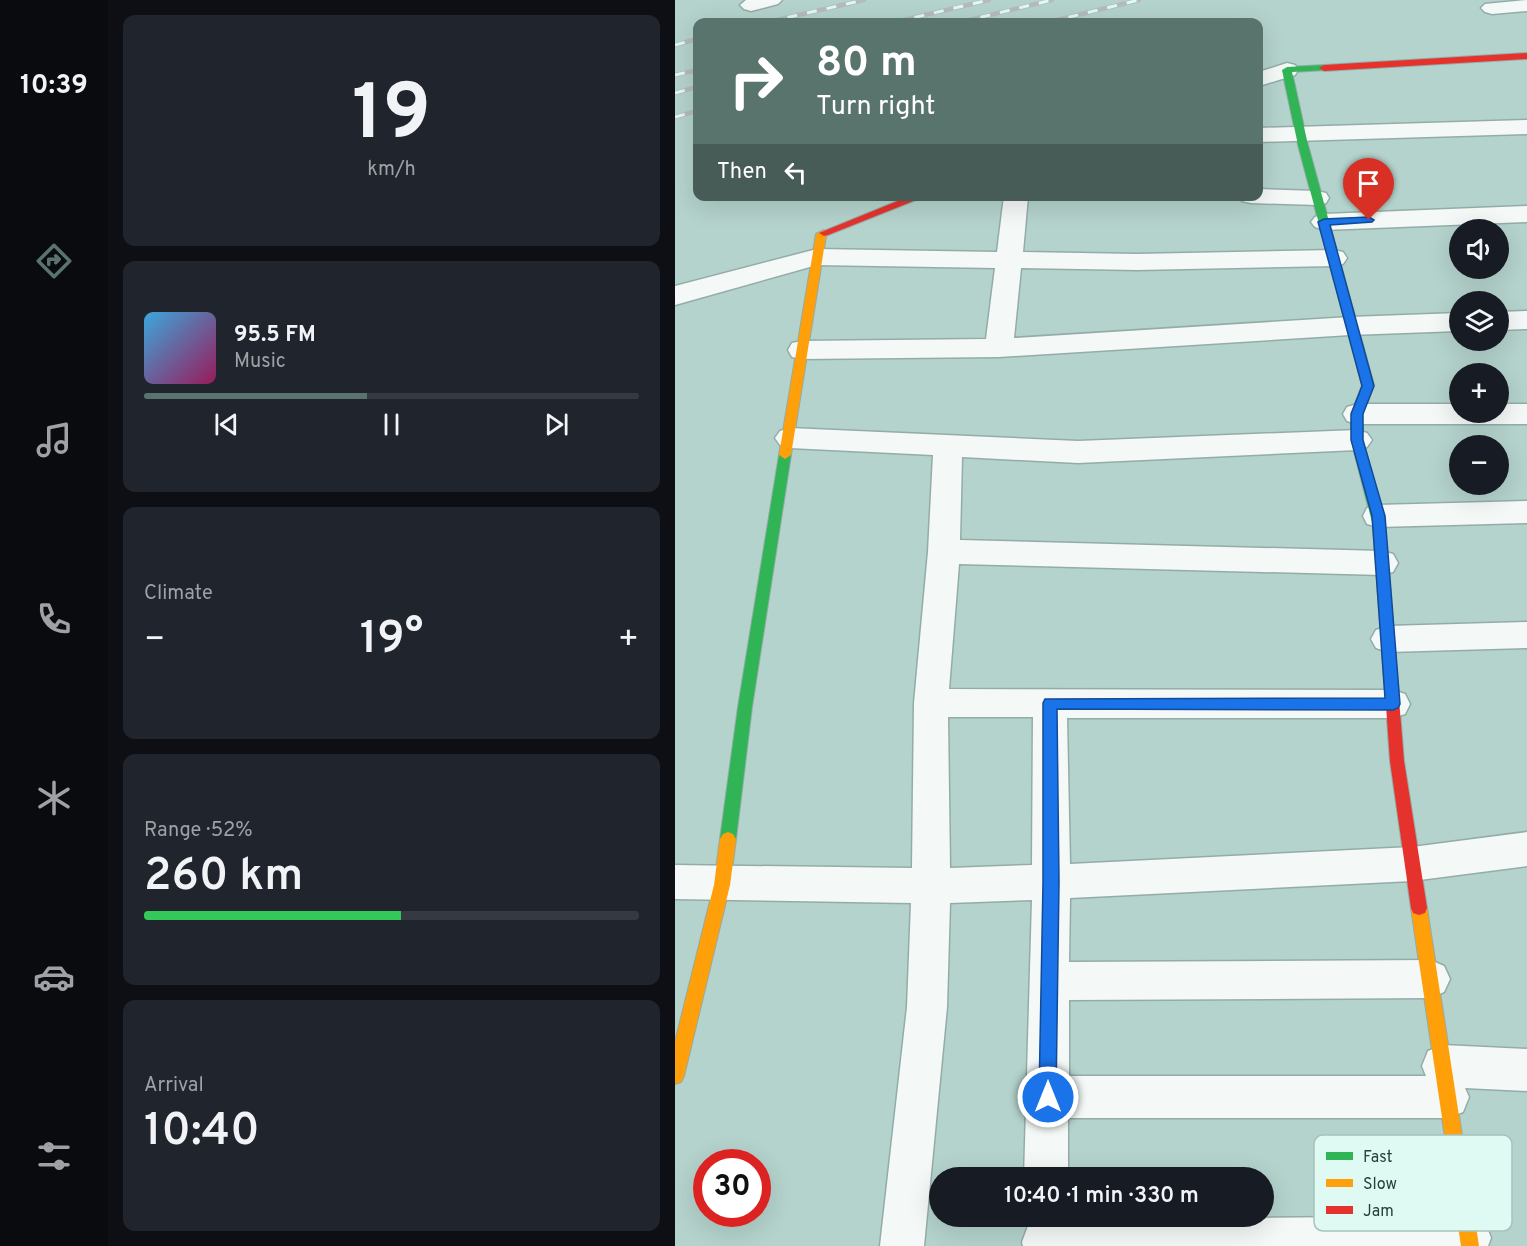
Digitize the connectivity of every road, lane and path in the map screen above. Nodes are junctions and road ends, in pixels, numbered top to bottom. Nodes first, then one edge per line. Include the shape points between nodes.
1 (1527, 5) edge
2 (1492, 8) dead end
3 (1527, 56) edge
4 (1287, 70) junction
5 (1263, 78) edge
6 (1527, 128) edge
7 (1301, 134) junction
8 (1263, 135) edge
9 (1263, 196) edge
10 (1317, 198) junction
11 (908, 201) edge
12 (1016, 201) edge
13 (1527, 214) edge
14 (1324, 222) junction
15 (817, 257) junction
16 (1333, 258) junction
17 (1010, 260) junction
18 (675, 294) edge
19 (1527, 320) edge
20 (1509, 321) edge
21 (1449, 322) edge
22 (1350, 326) junction
23 (999, 348) junction
24 (803, 350) junction
25 (1527, 414) edge
26 (1357, 427) junction
27 (790, 438) junction
28 (948, 444) junction
29 (1527, 512) edge
30 (1378, 516) junction
31 (944, 552) junction
32 (1382, 563) junction
33 (1527, 635) edge
34 (1388, 639) junction
35 (931, 703) junction
36 (1050, 703) junction
37 (1393, 704) junction
38 (1527, 849) edge
39 (1413, 864) junction
40 (675, 882) edge
41 (1051, 882) junction
42 (722, 885) junction
43 (931, 886) junction
44 (1430, 979) junction
45 (1049, 981) junction
46 (1527, 1070) edge
47 (675, 1076) edge
48 (1445, 1081) junction
49 (1048, 1097) junction
50 (1453, 1135) edge
51 (1045, 1167) edge
52 (1044, 1235) edge
53 (1469, 1242) edge
54 (902, 1246) edge

1 - 2 street
3 - 4 street
4 - 5 street
4 - 7 street
6 - 7 street
7 - 8 street
7 - 10 street
9 - 10 street
10 - 14 street
11 - 15 street via 821,234
12 - 17 street
13 - 14 street
14 - 16 street
15 - 17 street
15 - 18 street
15 - 24 street
16 - 17 street
16 - 22 street
17 - 23 street
19 - 20 street
21 - 22 street
22 - 23 street
22 - 26 street via 1368,386
23 - 24 street
24 - 27 street
25 - 26 street
26 - 28 street via 1078,452
26 - 30 street
27 - 28 street
27 - 42 street via 745,707
28 - 31 street
29 - 30 street
30 - 32 street
31 - 32 street
31 - 35 street
32 - 34 street
33 - 34 street
34 - 37 street
35 - 36 street
35 - 43 street
36 - 37 street
36 - 41 street
37 - 39 street via 1397,761
38 - 39 street
39 - 41 street
39 - 44 street
40 - 42 street
41 - 43 street
41 - 45 street
42 - 43 street
42 - 47 street
43 - 54 street via 927,1007
44 - 45 street
44 - 48 street
45 - 49 street
46 - 48 street
48 - 49 street
48 - 50 street
49 - 51 street
52 - 53 street

